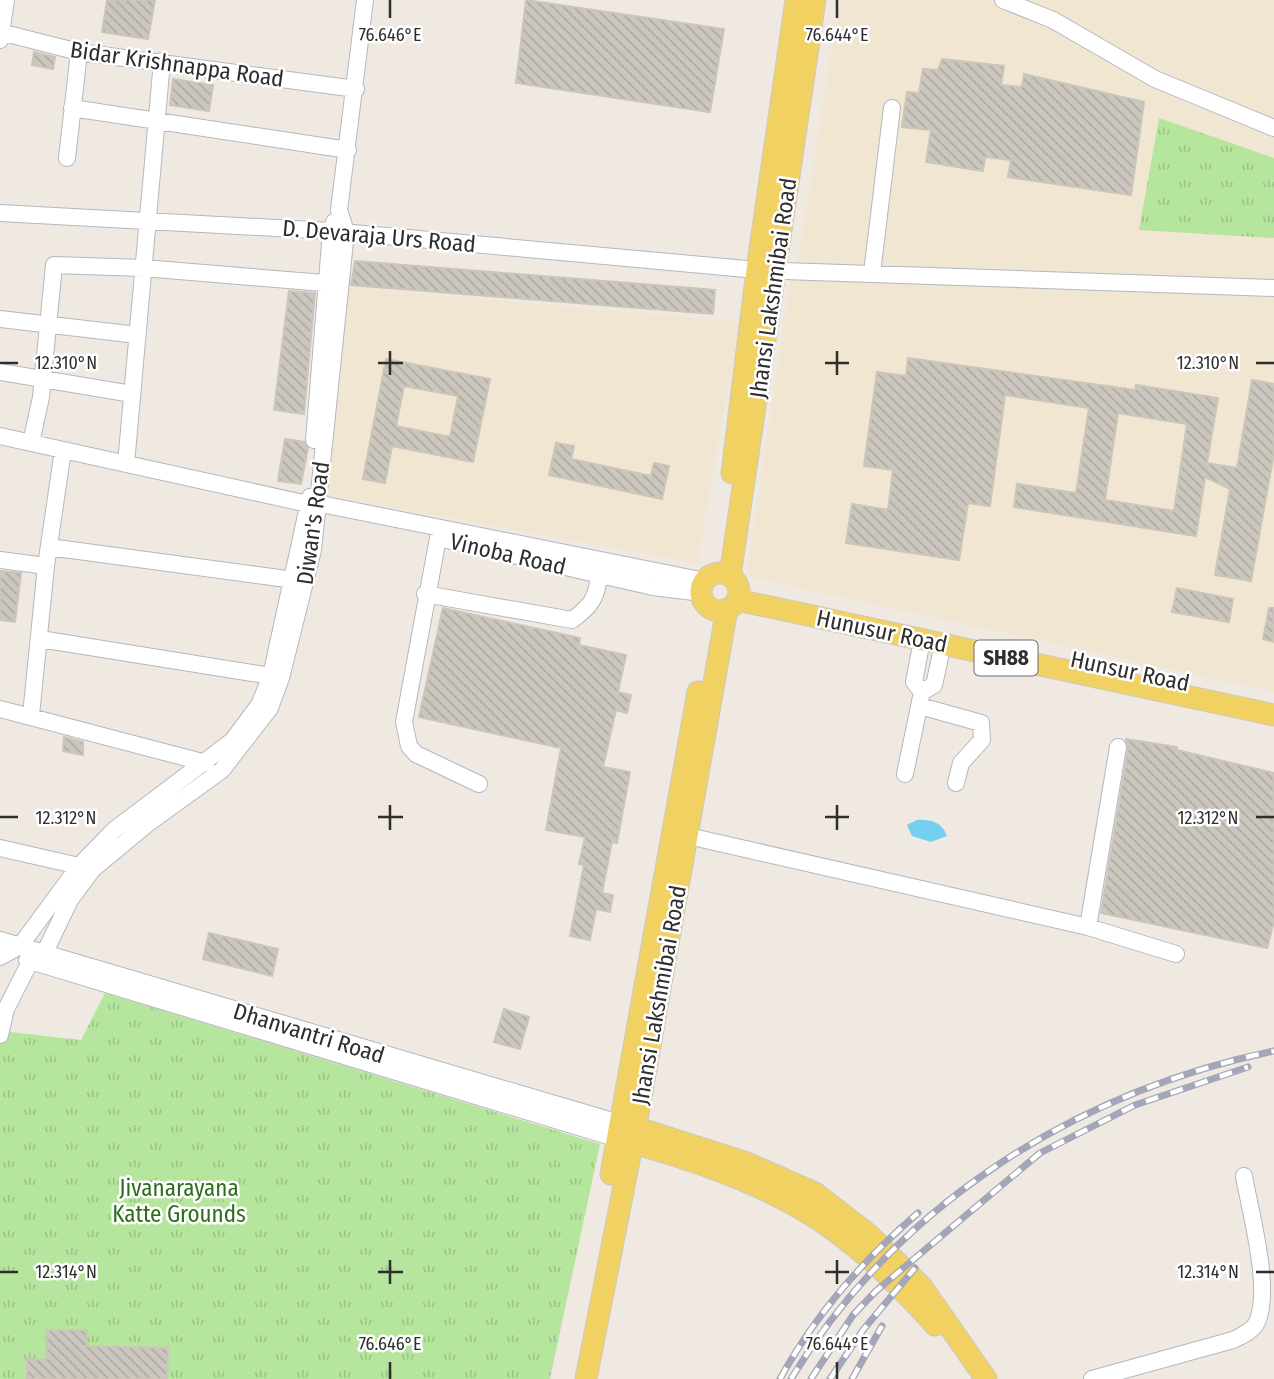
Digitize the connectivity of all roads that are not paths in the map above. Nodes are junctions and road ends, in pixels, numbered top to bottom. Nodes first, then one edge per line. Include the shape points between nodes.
1 (6, 0) edge
2 (365, 0) edge
3 (796, 0) edge
4 (815, 0) edge
5 (1003, 0) edge
6 (0, 32) edge
7 (0, 40) edge
8 (79, 52) junction
9 (162, 61) junction
10 (356, 89) junction
11 (72, 108) junction
12 (892, 108) dead end
13 (155, 122) junction
14 (1274, 128) edge
15 (348, 150) junction
16 (67, 158) dead end
17 (0, 213) edge
18 (147, 221) junction
19 (339, 231) junction
20 (143, 268) junction
21 (767, 270) junction
22 (873, 273) junction
23 (335, 284) junction
24 (1274, 288) edge
25 (0, 319) edge
26 (49, 324) junction
27 (137, 335) junction
28 (0, 372) edge
29 (43, 379) junction
30 (132, 394) junction
31 (0, 436) edge
32 (30, 443) junction
33 (63, 450) junction
34 (126, 464) junction
35 (313, 505) junction
36 (438, 538) junction
37 (49, 547) junction
38 (0, 560) edge
39 (46, 566) junction
40 (599, 575) junction
41 (294, 580) junction
42 (722, 591) junction
43 (425, 594) junction
44 (40, 639) junction
45 (922, 640) junction
46 (943, 644) junction
47 (271, 676) junction
48 (921, 699) junction
49 (1274, 702) edge
50 (1, 715) edge
51 (31, 715) junction
52 (1274, 715) edge
53 (1118, 747) dead end
54 (206, 763) junction
55 (905, 774) dead end
56 (956, 783) dead end
57 (479, 784) dead end
58 (688, 836) junction
59 (0, 848) edge
60 (79, 866) junction
61 (1088, 926) junction
62 (20, 946) junction
63 (1, 951) edge
64 (1176, 954) dead end
65 (38, 956) junction
66 (0, 1035) edge
67 (626, 1132) junction
68 (1244, 1176) dead end
69 (573, 1379) edge
70 (586, 1379) edge
71 (971, 1379) edge
72 (986, 1379) edge
73 (1092, 1379) edge

1 - 6 street
2 - 10 street
3 - 21 main road, Jhansi Lakshmibai Road
4 - 21 main road, Jhansi Lakshmibai Road
5 - 14 street via 1054,20 1155,79
6 - 7 street
6 - 8 street, Bidar Krishnappa Road
8 - 9 street, Bidar Krishnappa Road
8 - 11 street
9 - 10 street, Bidar Krishnappa Road
9 - 13 street
10 - 15 street
11 - 13 street
11 - 16 street
12 - 22 street
13 - 15 street
13 - 18 street
15 - 19 street, Diwan's Road
17 - 18 street, D. Devaraja Urs Road
18 - 19 street, D. Devaraja Urs Road
18 - 20 street
19 - 21 street, D. Devaraja Urs Road
19 - 23 street, Diwan's Road
20 - 23 street
20 - 26 street via 54,265
20 - 27 street
21 - 22 street, D. Devaraja Urs Road
21 - 42 main road, Jhansi Lakshmibai Road
22 - 24 street, D. Devaraja Urs Road
23 - 35 street, Diwan's Road
25 - 26 street
26 - 27 street
26 - 29 street
27 - 30 street
28 - 29 street
29 - 30 street
29 - 32 street
30 - 34 street
31 - 32 street, Vinoba Road
32 - 33 street, Vinoba Road
33 - 34 street, Vinoba Road
33 - 37 street
34 - 35 street, Vinoba Road
35 - 36 street, Vinoba Road via 324,513
35 - 41 street
35 - 42 street, Vinoba Road
35 - 65 street, Diwan's Road via 307,582 270,708 222,771 93,869
36 - 40 street, Vinoba Road
36 - 43 street
37 - 39 street
37 - 41 street
38 - 39 street
39 - 44 street
40 - 42 street, Vinoba Road
40 - 43 street via 597,596 572,620
41 - 47 street
42 - 45 main road, Hunusur Road / SH88
42 - 49 main road, Hunsur Road
42 - 58 main road, Jhansi Lakshmibai Road
42 - 67 main road, Jhansi Lakshmibai Road
43 - 57 street via 405,736 416,754
44 - 47 street
44 - 51 street
45 - 46 main road, Hunusur Road / SH88
45 - 48 street via 914,682
46 - 48 street via 934,685
46 - 52 main road, Hunusur Road / SH88
47 - 54 street via 259,705 232,741
48 - 55 street
48 - 56 street via 981,723 982,740 961,763
50 - 51 street
51 - 54 street
53 - 61 street
54 - 60 street via 140,808
58 - 61 street
58 - 67 main road, Jhansi Lakshmibai Road
59 - 60 street
60 - 62 street
61 - 64 street
62 - 63 street
62 - 65 street, Dhanvantri Road
63 - 65 street, Dhanvantri Road
65 - 66 street, Diwan's Road via 5,1009
65 - 67 street, Dhanvantri Road
67 - 69 main road, Jhansi Lakshmibai Road
67 - 70 main road, Jhansi Lakshmibai Road
67 - 71 main road via 802,1209 852,1243 939,1330
67 - 72 main road via 747,1163 815,1193 867,1233 922,1287
68 - 73 street via 1262,1290 1256,1323 1233,1340

